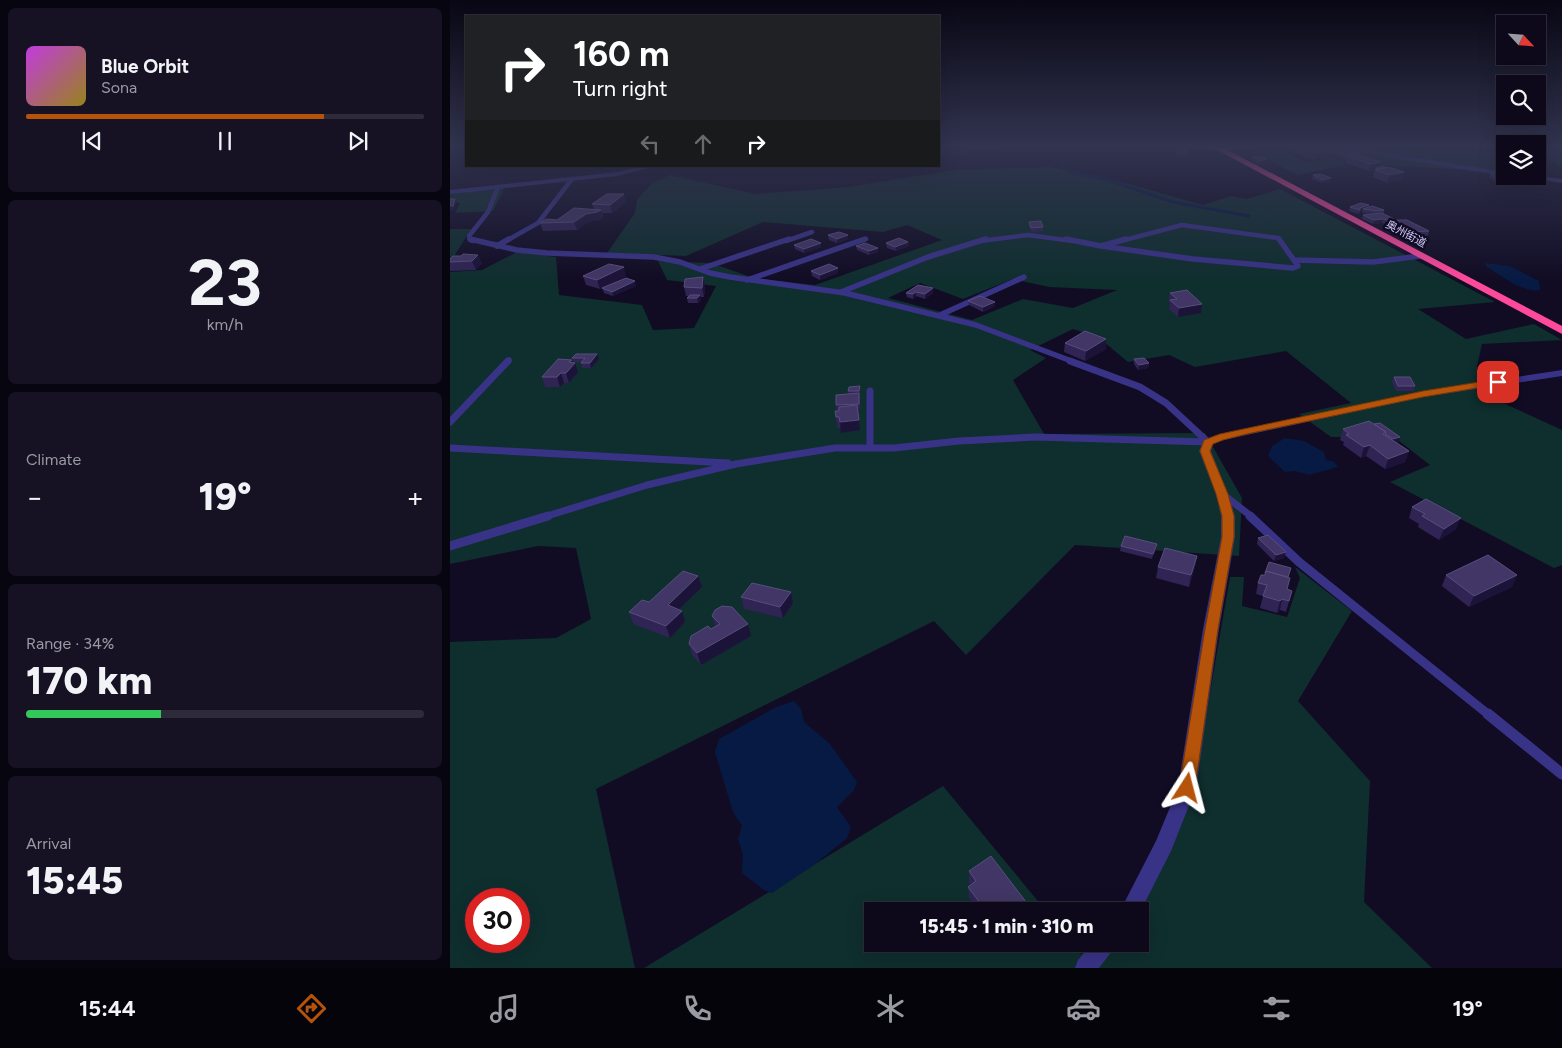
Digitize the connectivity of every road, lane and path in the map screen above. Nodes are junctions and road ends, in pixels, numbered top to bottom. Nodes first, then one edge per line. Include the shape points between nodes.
1 (468, 190) edge
2 (497, 190) edge
3 (563, 190) edge
4 (1297, 190) edge
5 (450, 192) edge
6 (812, 232) dead end
7 (866, 238) dead end
8 (497, 246) junction
9 (1100, 246) junction
10 (1420, 256) junction
11 (1294, 260) junction
12 (699, 269) junction
13 (1024, 277) dead end
14 (746, 280) junction
15 (841, 292) junction
16 (940, 315) junction
17 (1562, 332) edge
18 (509, 360) dead end
19 (1562, 373) edge
20 (870, 391) dead end
21 (450, 422) edge
22 (1208, 442) junction
23 (870, 447) junction
24 (450, 448) edge
25 (736, 464) junction
26 (1222, 494) junction
27 (450, 546) edge
28 (1562, 774) edge
29 (1135, 902) edge
30 (1099, 952) edge
31 (1086, 968) edge

1 - 5 street
2 - 8 lane via 488,212 469,236 470,240
3 - 8 lane via 538,223
4 - 10 highway, 奥州街道
6 - 12 lane
7 - 14 lane
8 - 12 lane via 547,253 654,257
9 - 11 lane via 1293,268 1298,266
9 - 11 lane via 1182,225 1278,238
9 - 15 lane via 1028,235 983,240 948,250
10 - 11 lane via 1351,264
10 - 17 highway, 奥州街道
12 - 14 lane
13 - 16 lane
14 - 15 lane
15 - 16 lane
16 - 22 lane via 1140,387 1166,403
18 - 21 lane
19 - 22 street via 1423,394
20 - 23 lane
22 - 23 lane via 1035,438
22 - 26 street via 1205,451
23 - 25 lane via 795,453
24 - 25 lane
25 - 27 lane via 647,485
26 - 28 lane via 1299,562
26 - 29 street via 1228,516 1228,537 1187,788 1164,845
30 - 31 street

